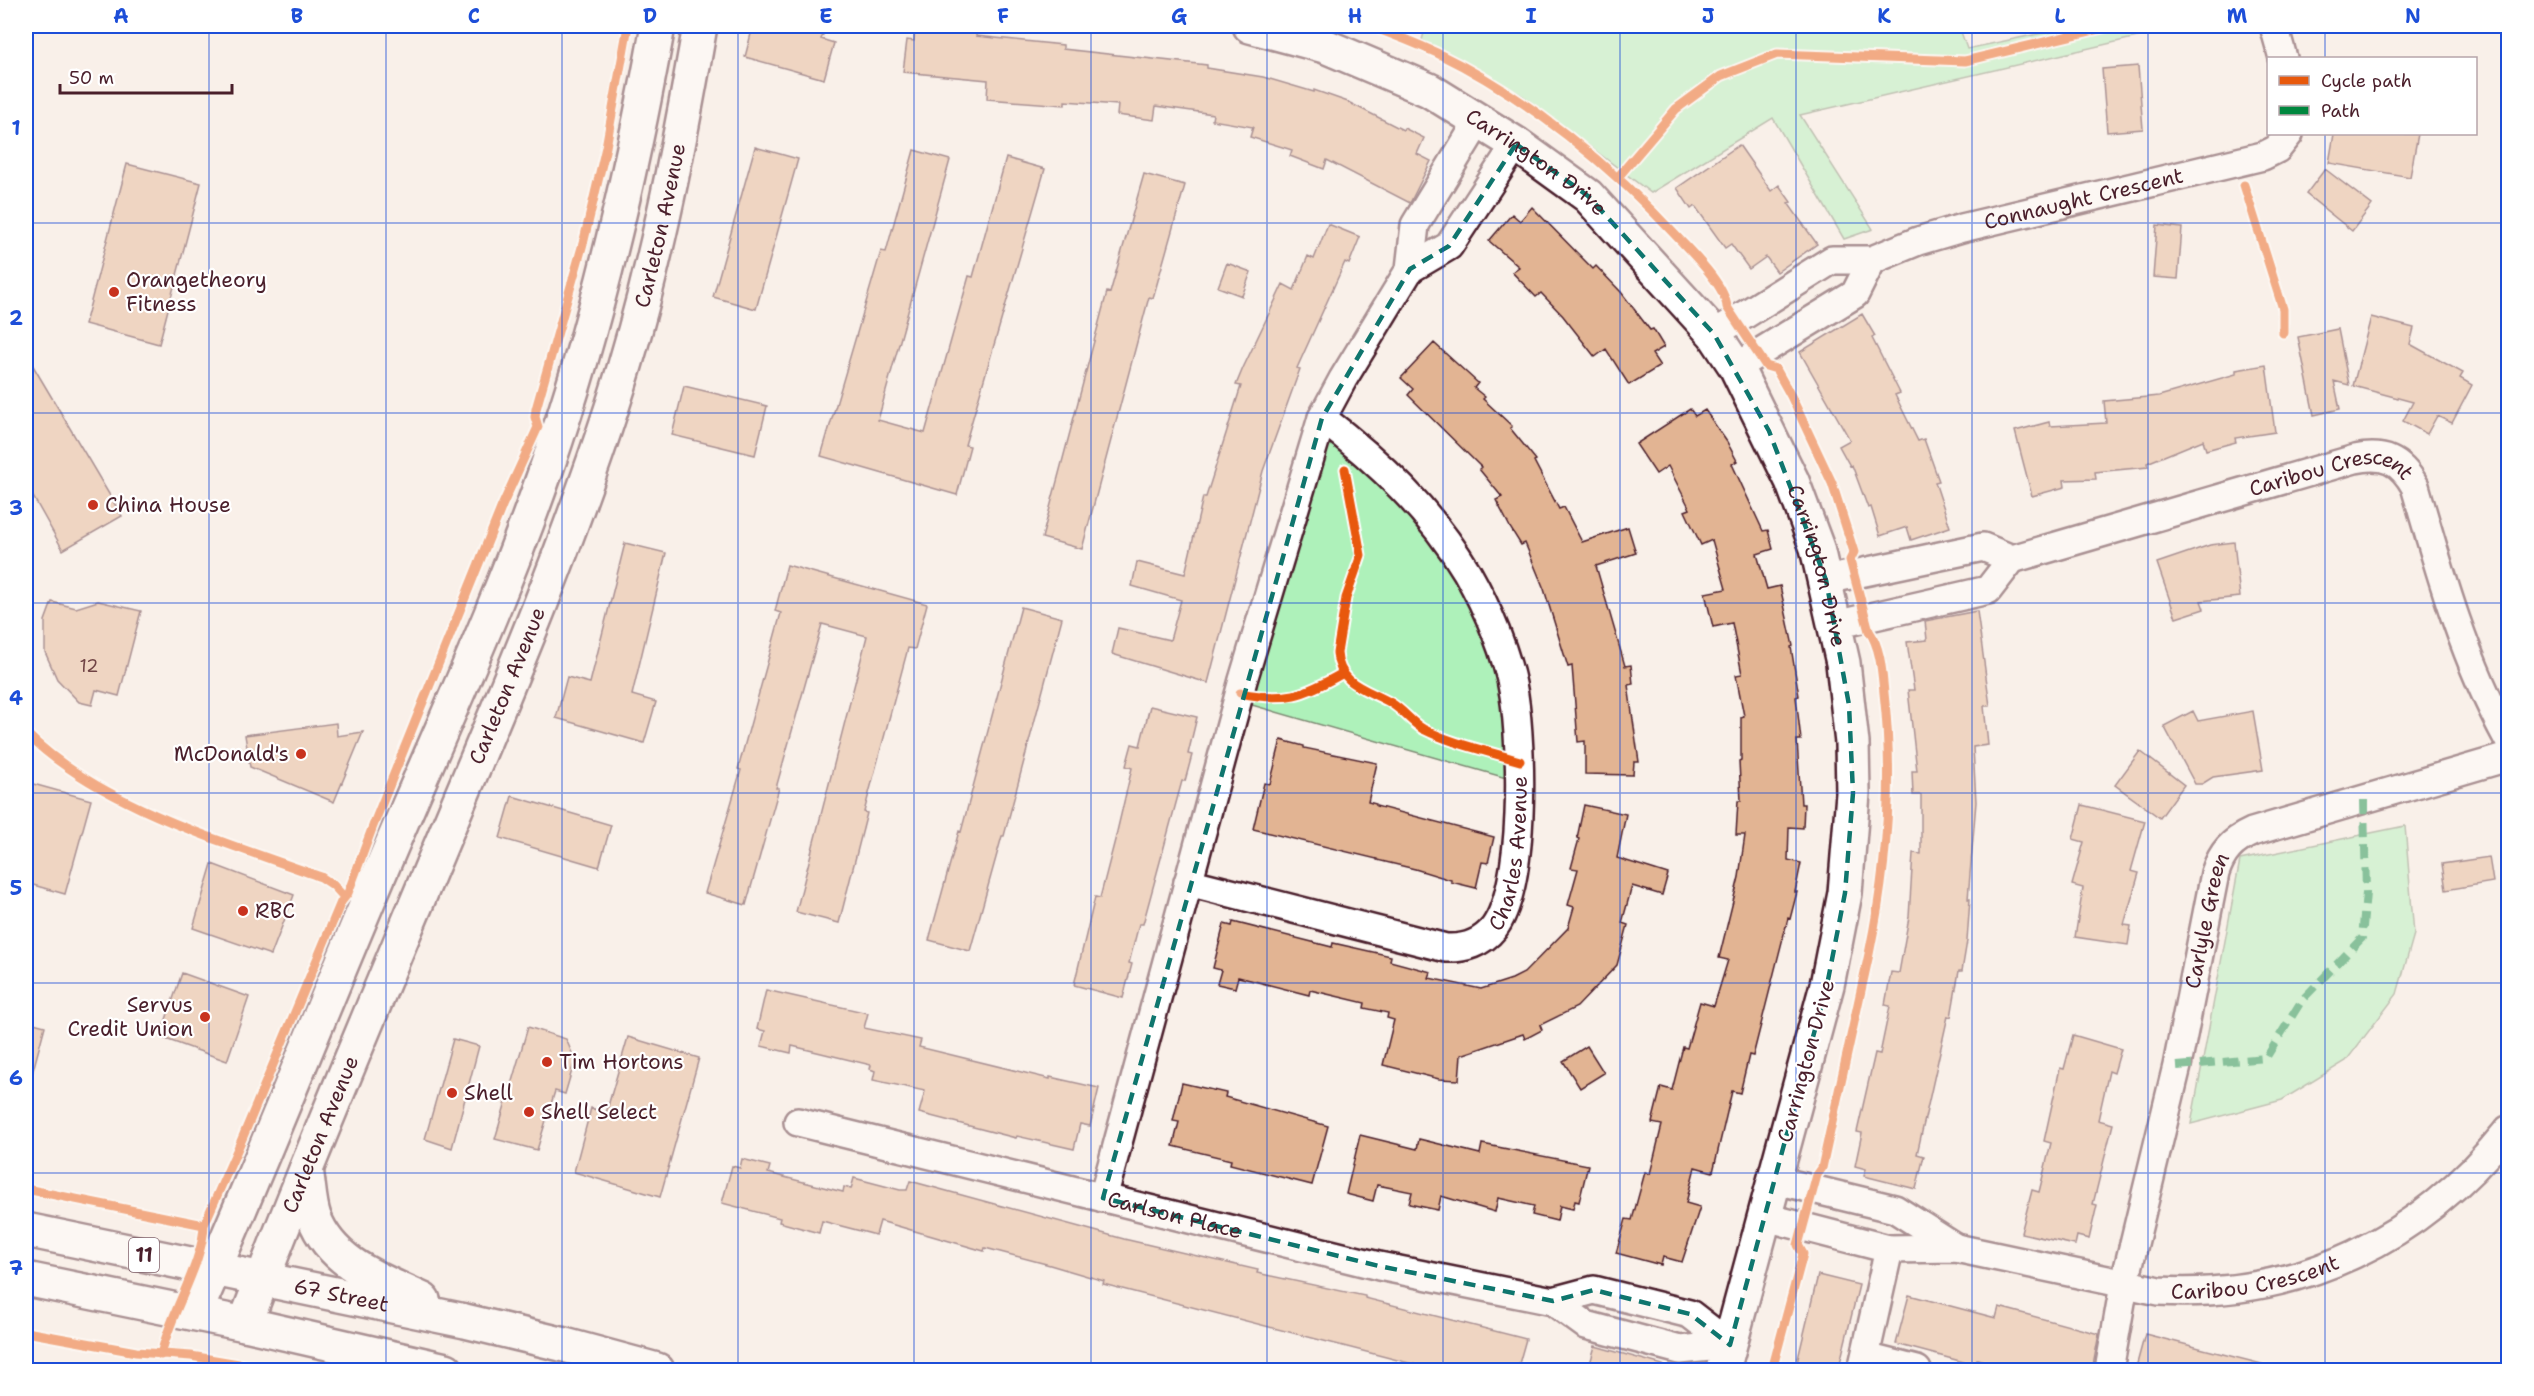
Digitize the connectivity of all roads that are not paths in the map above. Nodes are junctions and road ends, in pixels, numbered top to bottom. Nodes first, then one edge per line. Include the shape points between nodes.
1 (658, 26) edge
2 (700, 26) edge
3 (1250, 26) edge
4 (2274, 26) edge
5 (2283, 57) edge
6 (1479, 120) junction
7 (2288, 135) edge
8 (1516, 144) junction
9 (1872, 260) junction
10 (1410, 269) junction
11 (1714, 334) junction
12 (1736, 367) junction
13 (1322, 418) junction
14 (2012, 559) junction
15 (1826, 580) junction
16 (1835, 625) junction
17 (2508, 740) edge
18 (2508, 757) edge
19 (1188, 882) junction
20 (798, 1122) dead end
21 (2508, 1130) edge
22 (306, 1170) junction
23 (1775, 1180) junction
24 (1103, 1198) junction
25 (1765, 1217) junction
26 (26, 1230) edge
27 (1956, 1248) junction
28 (1889, 1249) junction
29 (215, 1270) junction
30 (26, 1279) edge
31 (262, 1280) junction
32 (2124, 1285) junction
33 (1553, 1301) junction
34 (195, 1314) junction
35 (465, 1321) junction
36 (245, 1324) junction
37 (1726, 1358) edge
38 (1864, 1364) edge
39 (446, 1371) edge
40 (657, 1371) edge
41 (1917, 1371) edge
42 (2109, 1371) edge

1 - 29 street, Carleton Avenue via 600,295 547,468 499,597
2 - 22 street, Carleton Avenue via 668,195 645,290 592,468 526,643
3 - 6 street, Carrington Drive via 1325,46 1429,90
4 - 5 street
6 - 8 street, Carrington Drive
6 - 10 street via 1415,225
7 - 9 street, Connaught Crescent via 2277,149 2263,156 1962,228
8 - 10 street via 1449,246
8 - 11 street, Carrington Drive via 1588,196
9 - 11 street, Connaught Crescent via 1832,260
9 - 12 street via 1855,294
10 - 13 street
11 - 12 street, Carrington Drive
12 - 15 street, Carrington Drive via 1792,481
13 - 19 street
13 - 19 street, Charles Avenue via 1386,470 1435,524 1468,574 1500,643 1514,694 1520,772 1518,836 1502,914 1483,938 1458,948 1446,948
14 - 15 street via 1983,548
14 - 16 street via 1988,590
14 - 17 street, Caribou Crescent via 2355,459 2381,457 2395,462 2415,486 2458,629
15 - 16 street, Carrington Drive
16 - 23 street, Carrington Drive via 1852,743 1853,793 1845,893 1827,985
18 - 32 street, Carlyle Green via 2252,832 2226,850 2215,873 2177,1066
19 - 24 street
20 - 24 street, Carlson Place
21 - 32 street, Caribou Crescent via 2438,1203 2377,1244 2344,1260 2310,1272 2223,1291 2159,1292
22 - 31 street, Carleton Avenue
22 - 35 street via 314,1215 333,1249 359,1269
23 - 25 street, Carrington Drive
23 - 27 street, Caribou Crescent via 1895,1209
24 - 33 street, Carlson Place via 1378,1266
25 - 28 street, Caribou Crescent
25 - 37 street, Carrington Drive
26 - 29 street, 67 Street / 11
27 - 28 street, Caribou Crescent
27 - 32 street, Caribou Crescent
28 - 38 street
29 - 31 street, 67 Street / 11
29 - 34 street, Carleton Avenue
30 - 34 street, 11
31 - 35 street, 67 Street / 11
31 - 36 street, Carleton Avenue
32 - 42 street, Carlyle Green
33 - 37 street, Carlson Place via 1586,1325
33 - 37 street, Carlson Place via 1594,1290 1690,1314
34 - 36 street, 11
35 - 40 street, 67 Street / 11
36 - 39 street, 11
38 - 41 street

